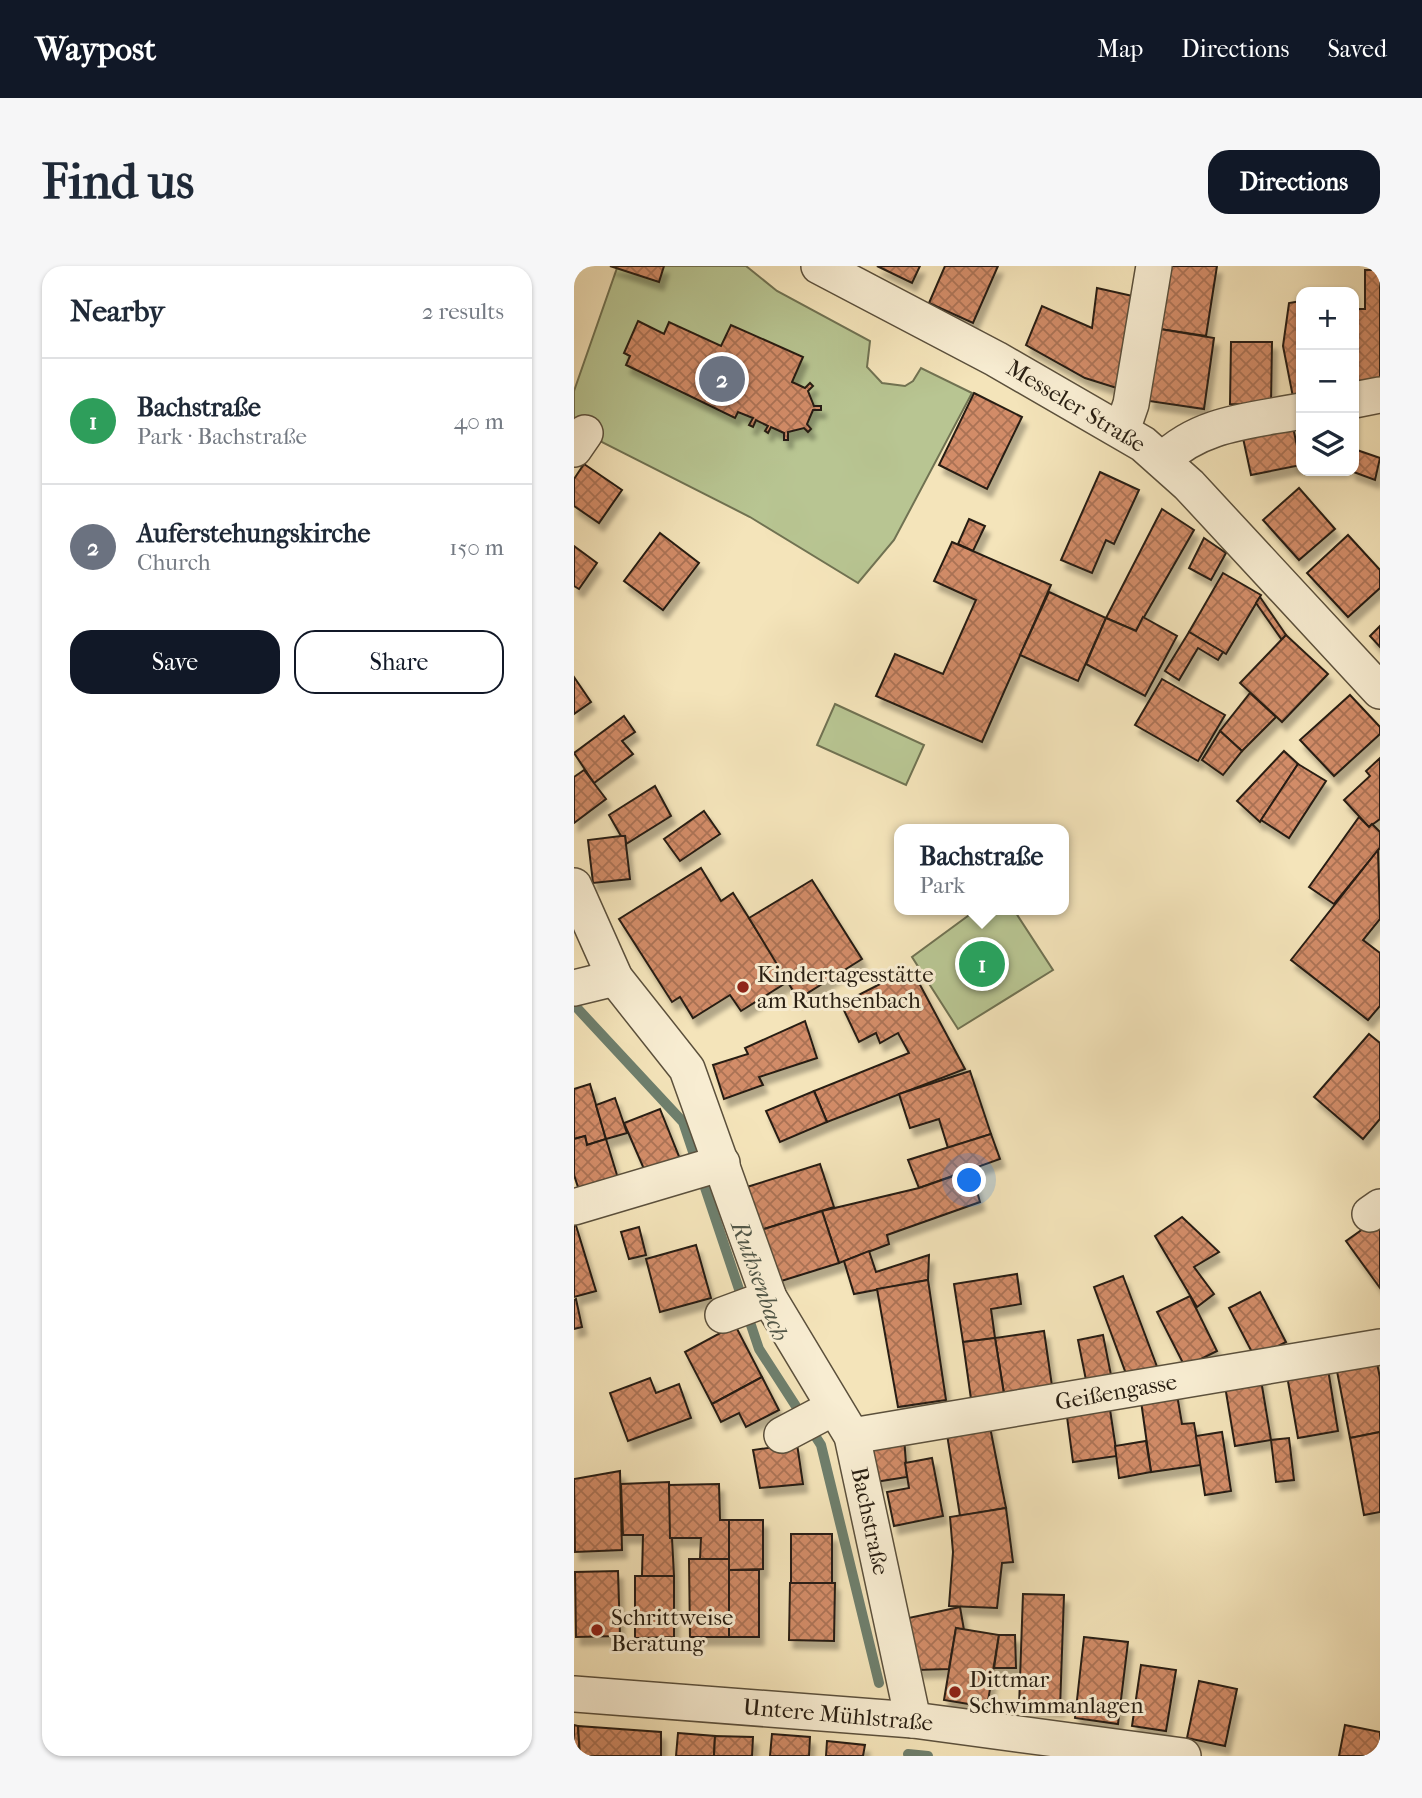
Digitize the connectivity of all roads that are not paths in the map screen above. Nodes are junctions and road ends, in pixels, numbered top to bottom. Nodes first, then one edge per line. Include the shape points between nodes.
1 (819, 266) edge
2 (1154, 266) edge
3 (1380, 395) edge
4 (1359, 399) edge
5 (1296, 412) edge
6 (1122, 430) junction
7 (1163, 460) junction
8 (1380, 691) edge
9 (574, 886) edge
10 (615, 978) junction
11 (574, 988) edge
12 (722, 1163) junction
13 (574, 1207) edge
14 (769, 1298) junction
15 (723, 1315) dead end
16 (1380, 1347) edge
17 (842, 1422) junction
18 (782, 1435) dead end
19 (574, 1694) edge
20 (913, 1720) junction
21 (1184, 1756) edge

1 - 6 street, Messeler Straße
2 - 6 street via 1131,404
3 - 4 street
5 - 7 street via 1200,432
6 - 7 street, Messeler Straße
7 - 8 street, Messeler Straße
9 - 10 street, Bachstraße
10 - 11 street
10 - 12 street, Bachstraße via 687,1069
12 - 13 street
12 - 14 street, Bachstraße
14 - 15 street
14 - 17 street, Bachstraße
16 - 17 street, Geißengasse
17 - 18 street, Geißengasse
17 - 20 street, Bachstraße
19 - 20 street, Untere Mühlstraße
20 - 21 street, Untere Mühlstraße

